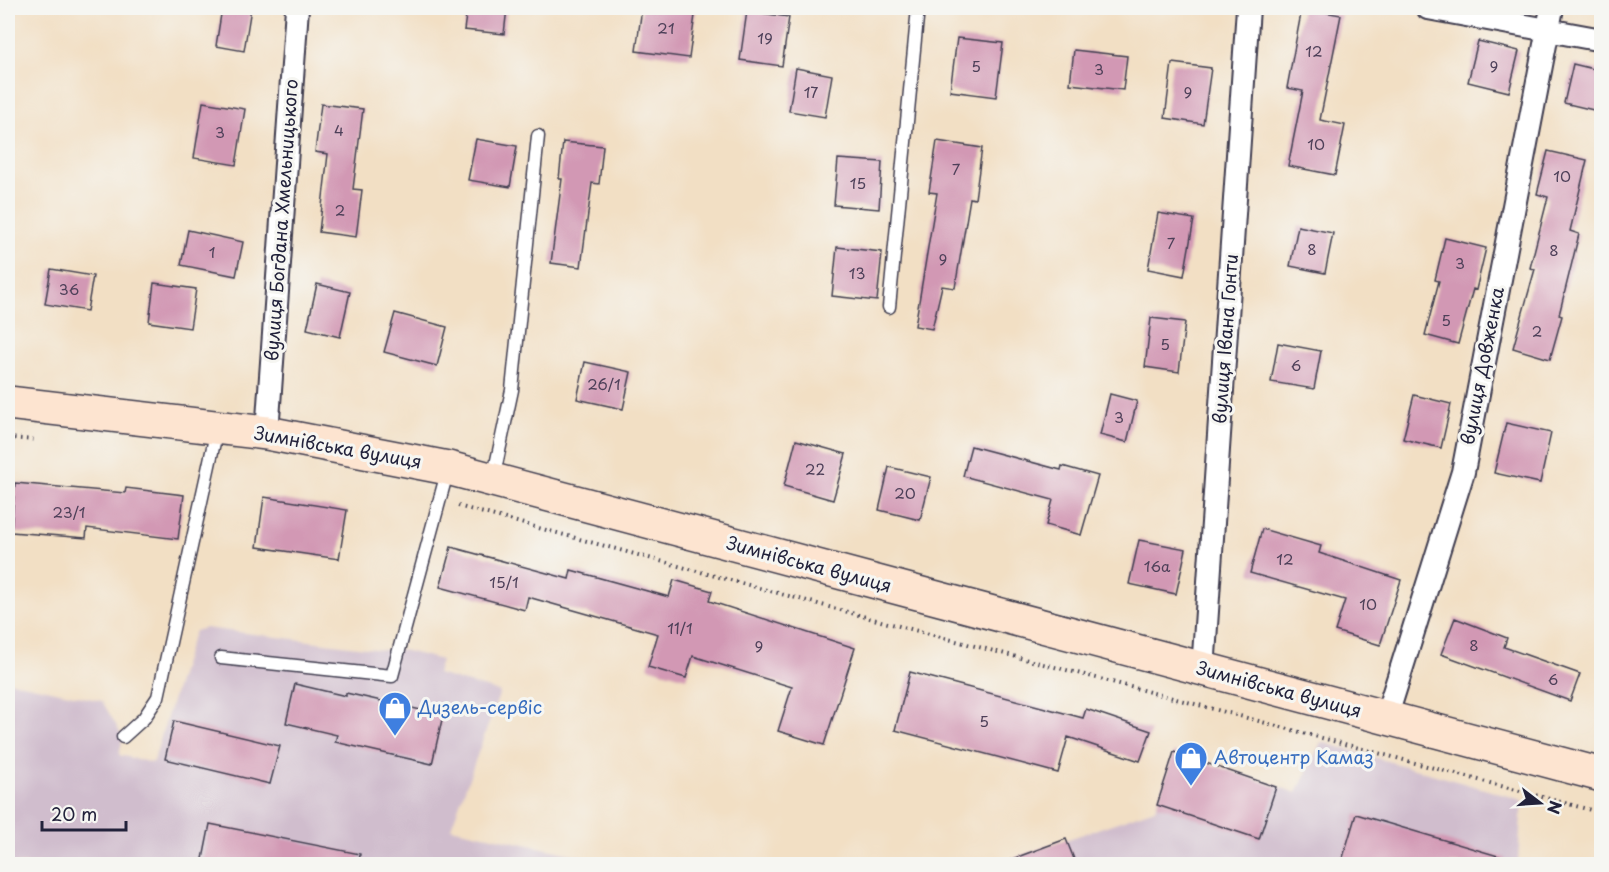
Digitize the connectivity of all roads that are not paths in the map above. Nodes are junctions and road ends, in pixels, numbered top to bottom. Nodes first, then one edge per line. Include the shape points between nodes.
1 (297, 8) edge
2 (918, 8) edge
3 (1248, 8) edge
4 (1428, 8) edge
5 (1552, 8) edge
6 (1548, 30) junction
7 (1602, 40) edge
8 (538, 136) dead end
9 (889, 307) dead end
10 (8, 403) edge
11 (217, 428) junction
12 (267, 433) junction
13 (448, 468) junction
14 (492, 480) junction
15 (221, 658) dead end
16 (1203, 670) junction
17 (1386, 718) junction
18 (123, 737) dead end
19 (1602, 775) edge

1 - 12 street, вулиця Богдана Хмельницького
2 - 9 lane
3 - 16 street, вулиця Івана Гонти
4 - 6 street
5 - 6 street, вулиця Довженка
6 - 7 street
6 - 17 street, вулиця Довженка via 1463,472
8 - 14 lane via 512,390
10 - 11 main road, Зимнівська вулиця
11 - 12 main road, Зимнівська вулиця
11 - 18 lane via 158,697 144,718
12 - 13 main road, Зимнівська вулиця
13 - 14 main road, Зимнівська вулиця
13 - 15 lane via 392,676
14 - 16 main road, Зимнівська вулиця
16 - 17 main road, Зимнівська вулиця
17 - 19 main road, Зимнівська вулиця

